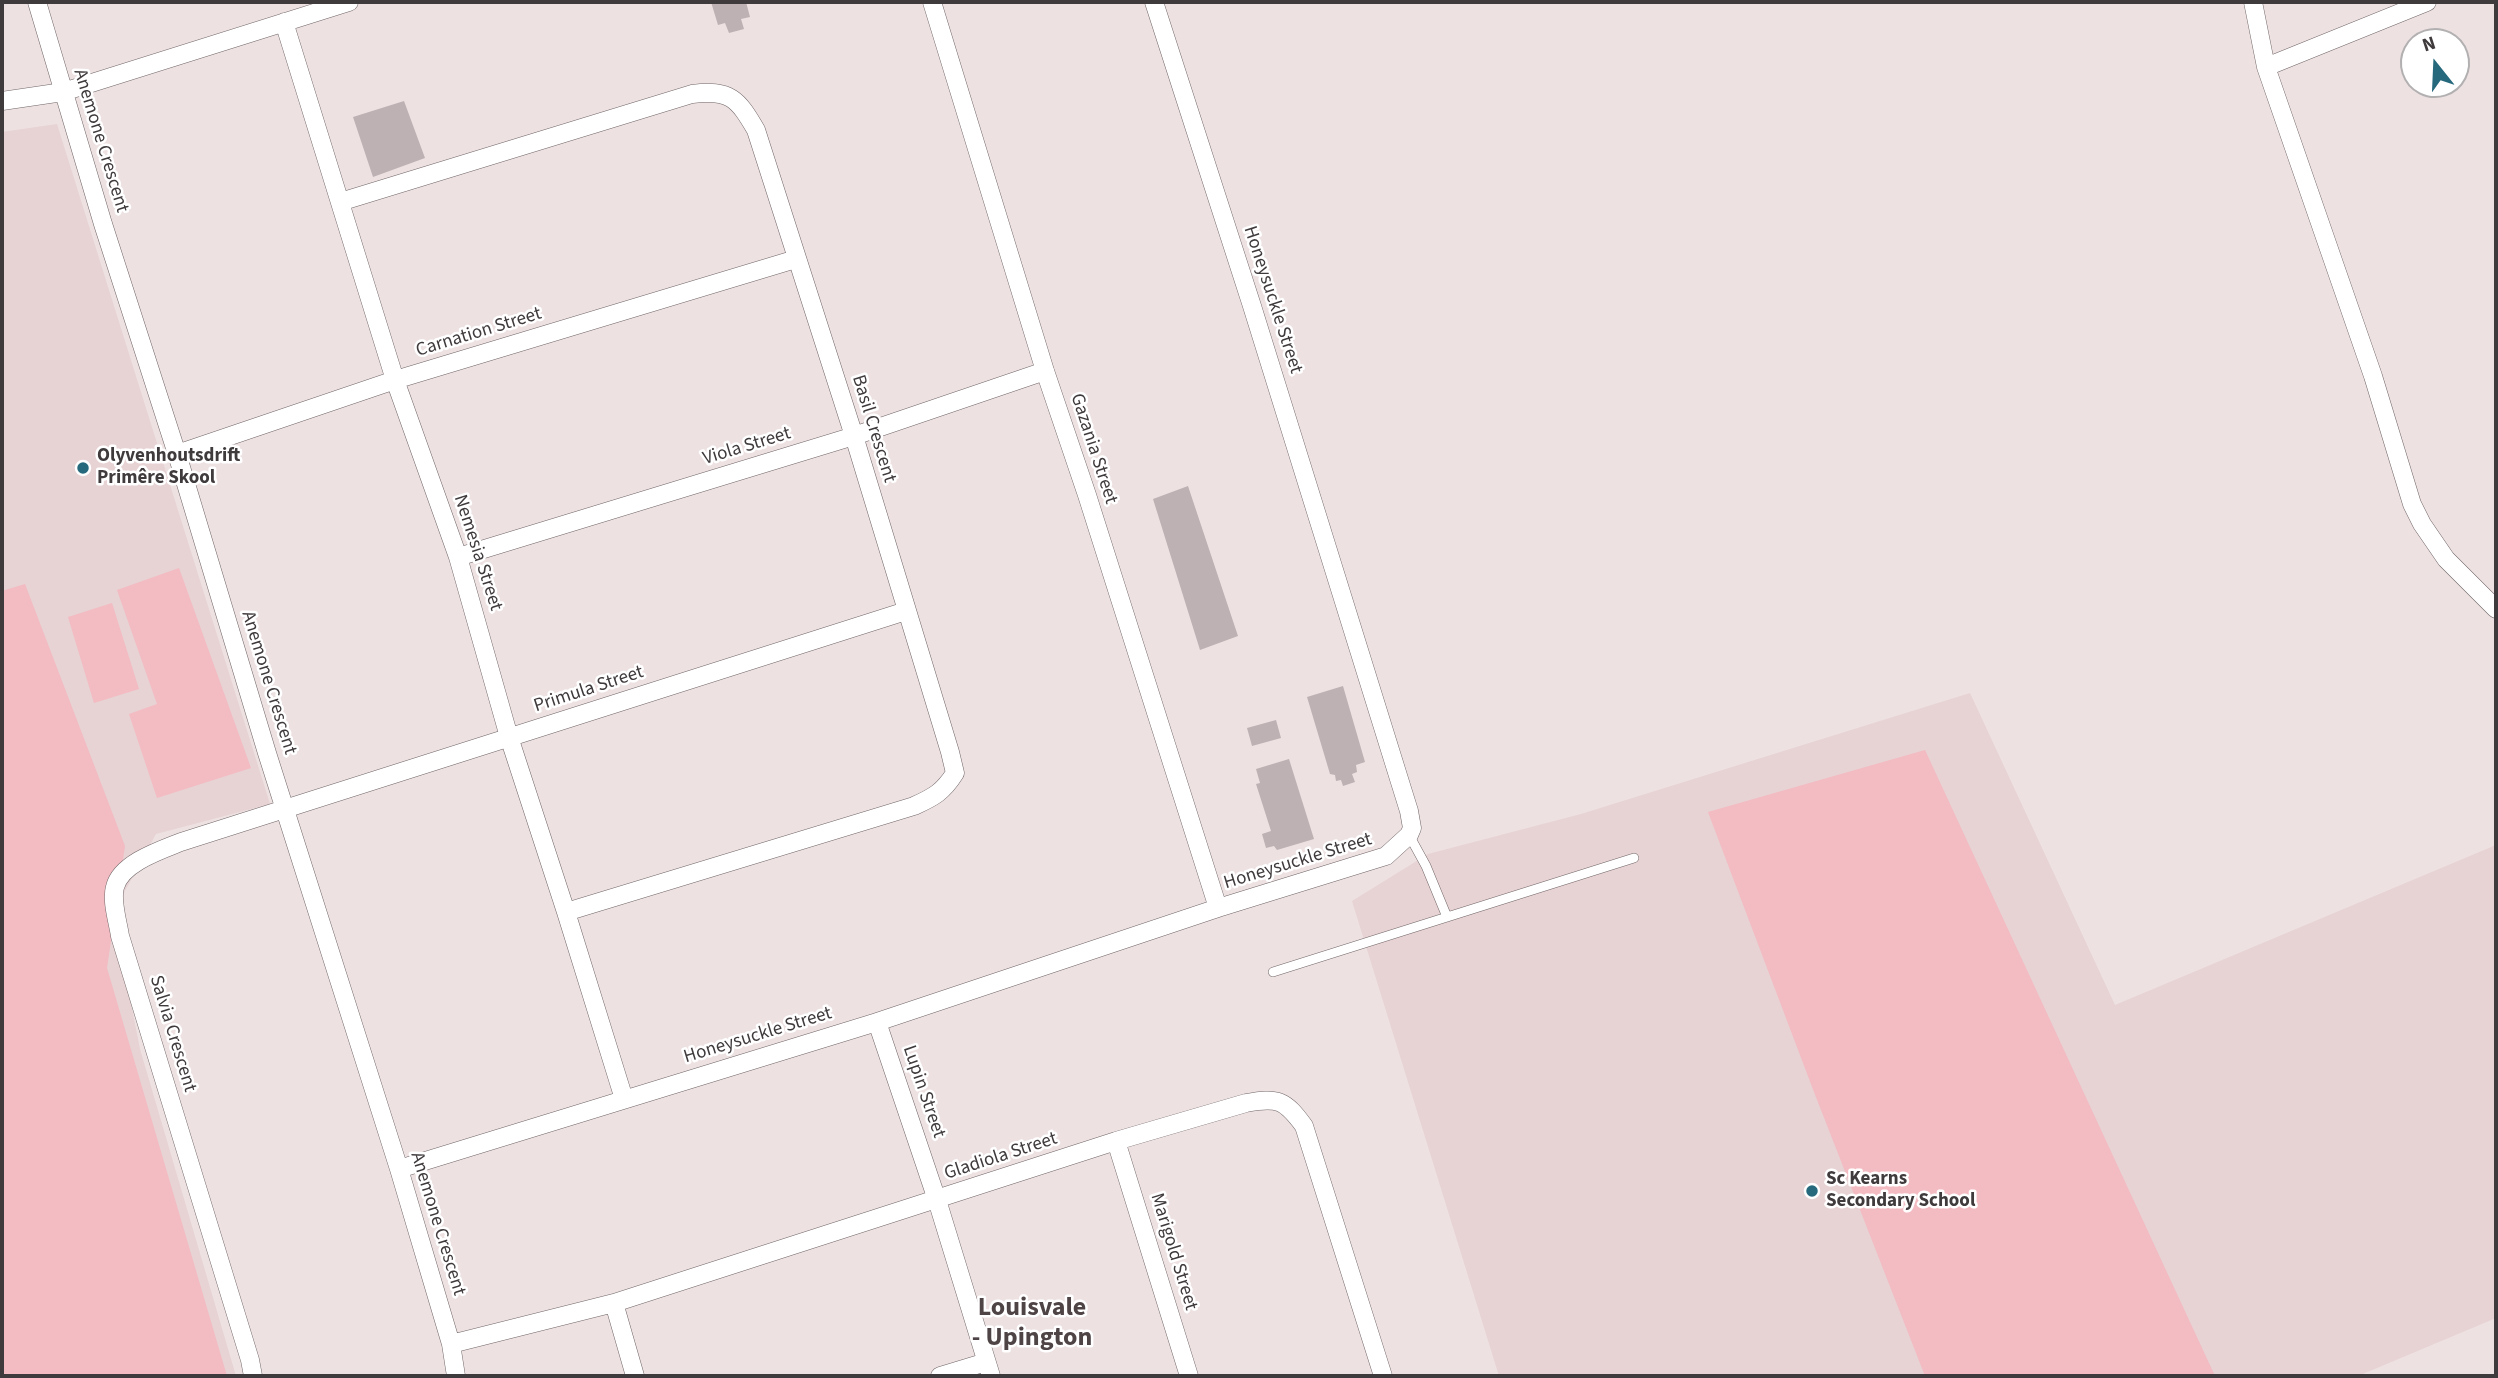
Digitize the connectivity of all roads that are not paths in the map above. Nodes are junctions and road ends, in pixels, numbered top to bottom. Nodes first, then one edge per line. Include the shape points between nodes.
1 (37, 2) edge
2 (349, 2) edge
3 (932, 2) edge
4 (1154, 2) edge
5 (2253, 2) edge
6 (2427, 2) edge
7 (284, 22) junction
8 (2266, 67) junction
9 (64, 92) junction
10 (2, 101) edge
11 (340, 202) junction
12 (796, 259) junction
13 (1045, 371) junction
14 (395, 380) junction
15 (854, 436) junction
16 (177, 454) junction
17 (458, 557) junction
18 (2496, 609) edge
19 (906, 611) junction
20 (509, 737) junction
21 (285, 810) junction
22 (1409, 835) junction
23 (1634, 858) dead end
24 (1218, 908) junction
25 (566, 912) junction
26 (1447, 917) junction
27 (1273, 972) dead end
28 (877, 1022) junction
29 (624, 1099) junction
30 (1116, 1141) junction
31 (399, 1169) junction
32 (937, 1200) junction
33 (614, 1303) junction
34 (451, 1344) junction
35 (988, 1369) edge
36 (253, 1376) edge
37 (456, 1376) edge
38 (635, 1376) edge
39 (940, 1376) edge
40 (1189, 1376) edge
41 (1383, 1376) edge

1 - 9 street, Anemone Crescent
2 - 7 street
3 - 13 street, Gazania Street
4 - 22 street, Honeysuckle Street via 1409,811
5 - 8 street
6 - 8 street
7 - 9 street
7 - 11 street, Nemesia Street
8 - 18 street via 2373,376 2412,504 2446,559
9 - 10 street
9 - 16 street, Anemone Crescent
11 - 12 street, Basil Crescent via 692,94 720,92 745,110 756,130
11 - 14 street, Nemesia Street
12 - 14 street, Carnation Street
12 - 15 street, Basil Crescent
13 - 15 street, Viola Street
13 - 24 street, Gazania Street
14 - 16 street, Carnation Street
14 - 17 street, Nemesia Street
15 - 17 street, Viola Street
15 - 19 street, Basil Crescent
16 - 21 street, Anemone Crescent
17 - 20 street, Nemesia Street
19 - 20 street, Primula Street
19 - 25 street, Basil Crescent via 955,773 946,788 914,806
20 - 21 street, Primula Street
20 - 25 street, Nemesia Street
21 - 31 street, Anemone Crescent
21 - 36 street, Salvia Crescent via 151,853 117,881 114,893 120,936
22 - 24 street, Honeysuckle Street via 1386,856
22 - 26 lane
23 - 26 lane
24 - 28 street, Honeysuckle Street
25 - 29 street, Nemesia Street
26 - 27 lane
28 - 29 street, Honeysuckle Street
28 - 32 street, Lupin Street
29 - 31 street, Honeysuckle Street
30 - 32 street, Gladiola Street
30 - 40 street, Marigold Street
30 - 41 street, Gladiola Street via 1264,1100 1279,1100 1292,1109 1315,1156
31 - 34 street, Anemone Crescent
32 - 33 street, Gladiola Street
32 - 35 street, Lupin Street
33 - 34 street, Gladiola Street
33 - 38 street
34 - 37 street, Anemone Crescent
35 - 39 street

